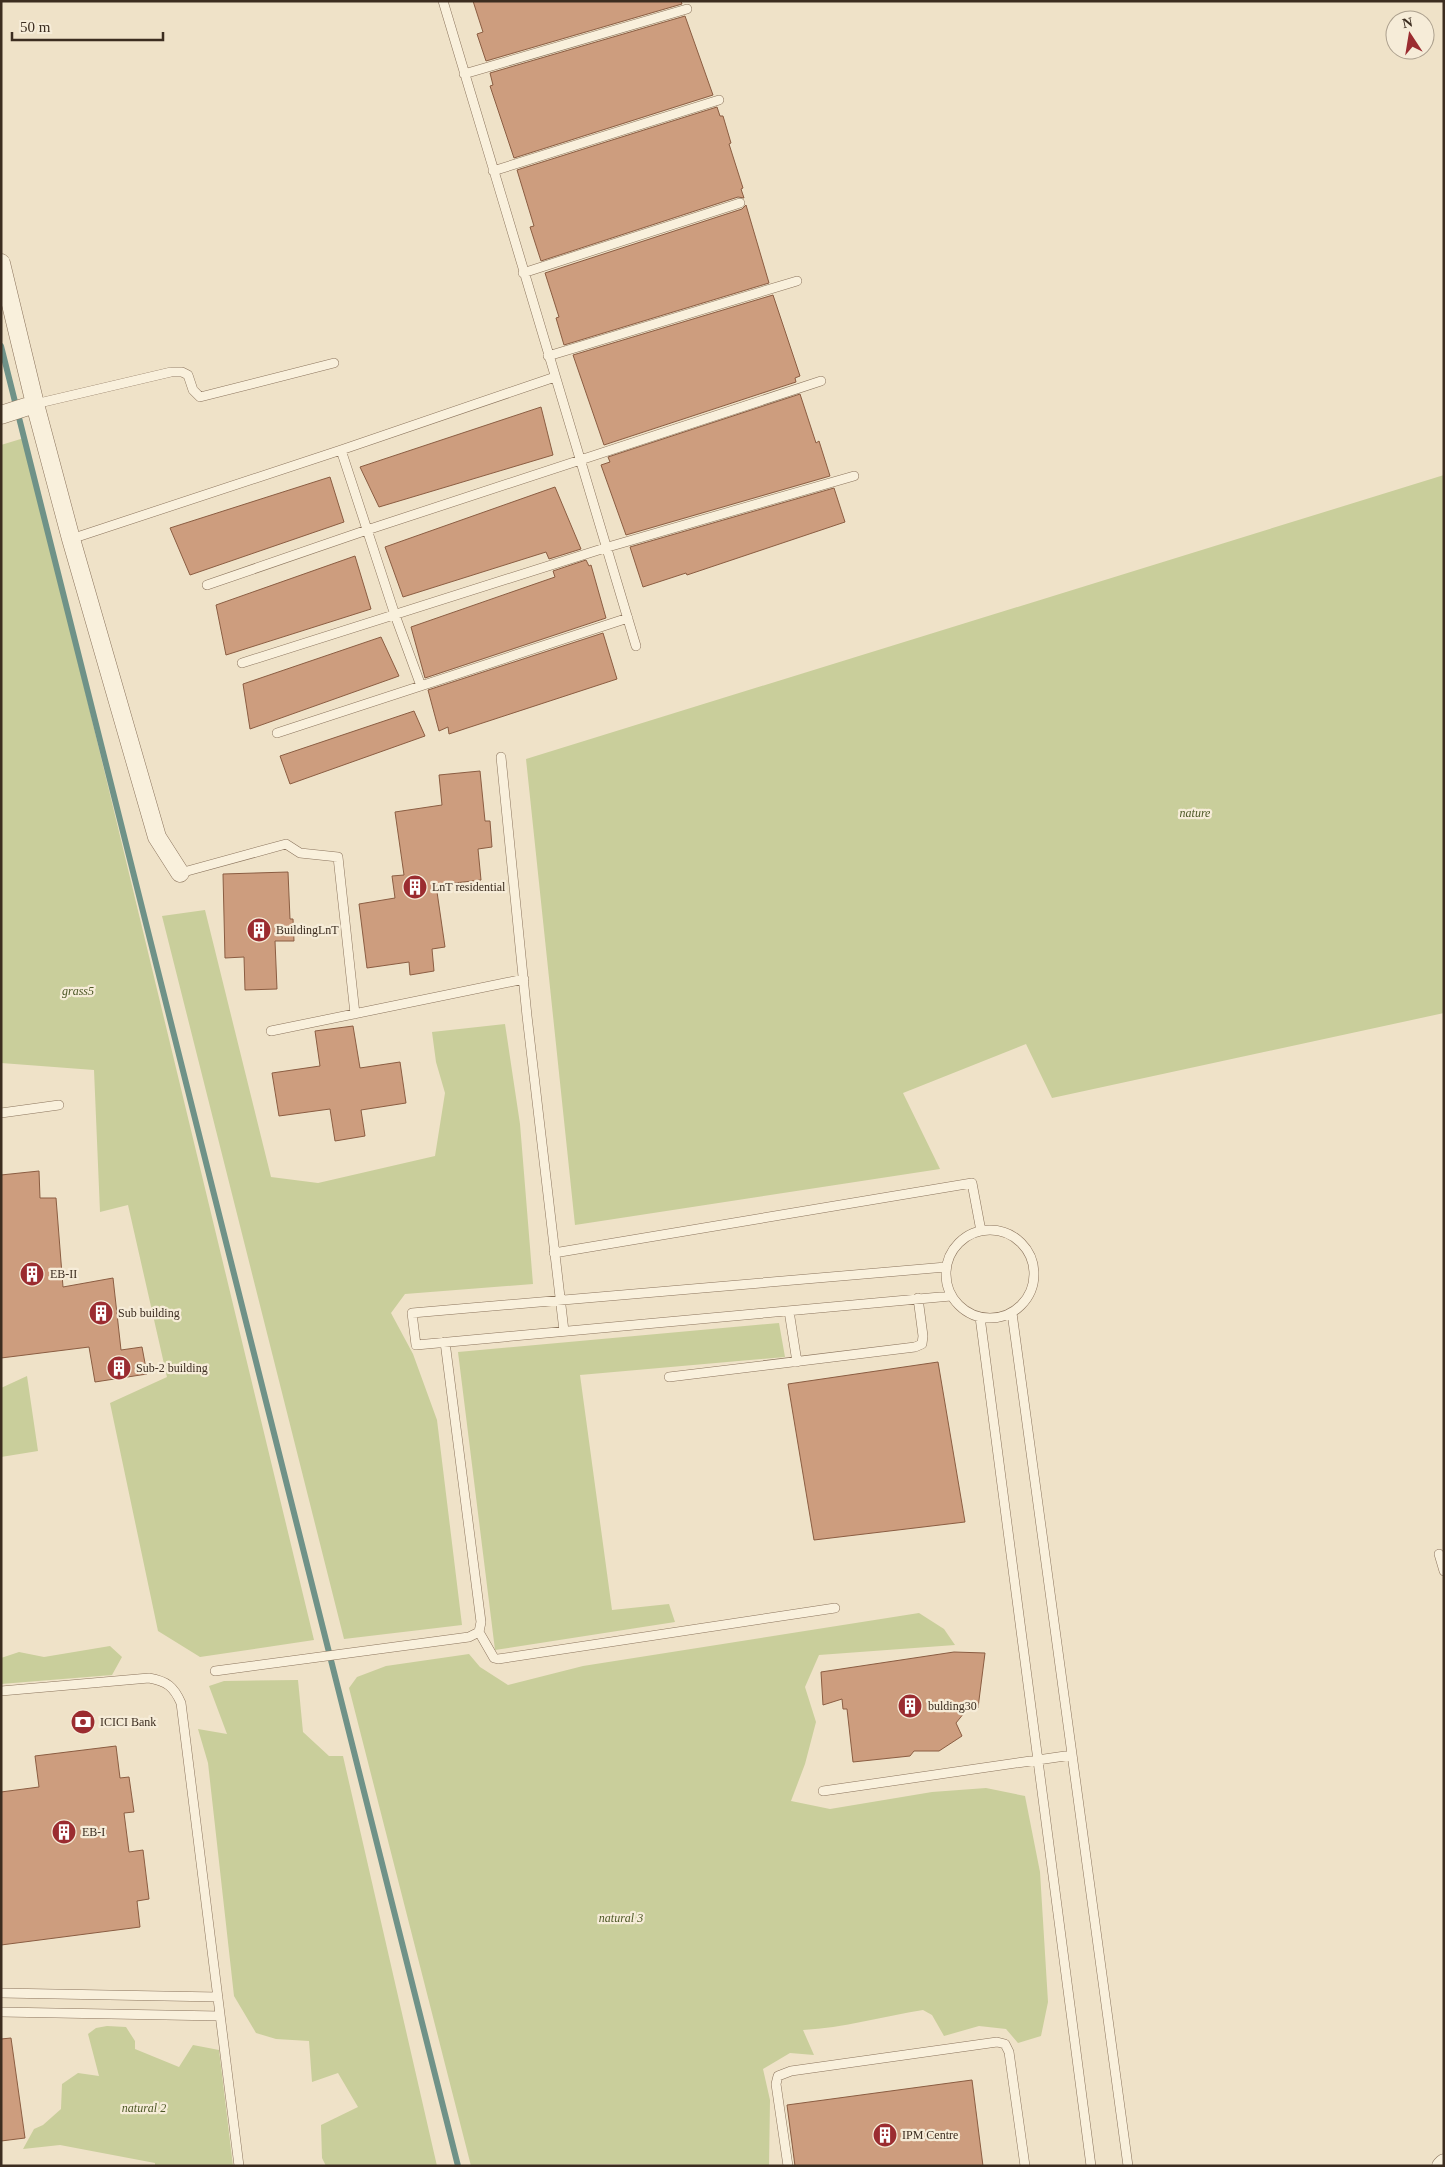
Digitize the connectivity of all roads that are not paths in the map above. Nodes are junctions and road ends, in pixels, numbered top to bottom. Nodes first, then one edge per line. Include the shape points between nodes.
1 (443, 1) edge
2 (687, 9) dead end
3 (464, 74) junction
4 (719, 100) dead end
5 (493, 171) junction
6 (740, 203) dead end
7 (1, 263) edge
8 (524, 273) junction
9 (797, 281) dead end
10 (548, 356) junction
11 (334, 363) dead end
12 (555, 377) junction
13 (821, 382) dead end
14 (35, 404) junction
15 (1, 415) edge
16 (340, 450) junction
17 (583, 461) junction
18 (854, 476) dead end
19 (367, 530) junction
20 (71, 539) junction
21 (608, 547) junction
22 (207, 585) dead end
23 (395, 614) junction
24 (628, 618) junction
25 (636, 646) dead end
26 (242, 663) dead end
27 (421, 686) junction
28 (277, 733) dead end
29 (501, 758) dead end
30 (180, 873) joint
31 (524, 979) junction
32 (355, 1014) junction
33 (271, 1031) dead end
34 (59, 1106) dead end
35 (1, 1113) edge
36 (981, 1232) junction
37 (554, 1253) junction
38 (946, 1267) junction
39 (951, 1296) junction
40 (918, 1298) junction
41 (559, 1300) junction
42 (789, 1311) junction
43 (1012, 1313) junction
44 (980, 1317) junction
45 (564, 1332) junction
46 (445, 1342) junction
47 (797, 1362) junction
48 (669, 1377) dead end
49 (1439, 1554) dead end
50 (1444, 1571) edge
51 (835, 1608) dead end
52 (479, 1632) junction
53 (215, 1671) dead end
54 (1, 1691) edge
55 (1072, 1754) junction
56 (1039, 1759) junction
57 (824, 1791) dead end
58 (1, 1993) edge
59 (218, 1997) junction
60 (1, 2012) edge
61 (220, 2016) junction
62 (1444, 2163) edge
63 (239, 2166) edge
64 (788, 2166) edge
65 (1025, 2166) edge
66 (1091, 2166) edge
67 (1128, 2166) edge
68 (1440, 2166) edge

1 - 3 lane
2 - 3 lane
3 - 5 lane
4 - 5 lane
5 - 8 lane
6 - 8 lane
7 - 14 street
8 - 10 lane
9 - 10 lane
10 - 12 lane
11 - 14 lane via 209,396 200,397 188,375 171,372
12 - 16 lane
12 - 17 lane
13 - 17 lane
14 - 15 street
14 - 20 street
16 - 19 lane
16 - 20 lane
17 - 19 lane
17 - 21 lane
18 - 21 lane
19 - 22 lane
19 - 23 lane
20 - 30 street via 157,837
21 - 23 lane
21 - 24 lane
23 - 26 lane
23 - 27 lane
24 - 25 lane
24 - 27 lane
27 - 28 lane
29 - 31 lane
30 - 32 lane via 286,844 300,853 338,857
31 - 32 lane
31 - 37 lane
32 - 33 lane
34 - 35 lane
36 - 37 lane via 972,1183
36 - 38 lane via 961,1240
36 - 43 lane via 1005,1232 1029,1251 1035,1280 1031,1293
37 - 41 lane
38 - 39 lane via 946,1282
38 - 41 lane
39 - 40 lane
39 - 44 lane via 960,1307
40 - 42 lane
40 - 47 lane via 922,1344
41 - 45 lane
41 - 46 lane via 412,1312 416,1345
42 - 45 lane
42 - 47 lane
43 - 44 lane via 999,1318
43 - 55 lane
44 - 56 lane
45 - 46 lane
46 - 52 lane via 481,1622
47 - 48 lane
49 - 50 lane
51 - 52 lane via 498,1659 491,1655
52 - 53 lane via 469,1637
54 - 59 lane via 149,1678 164,1680 175,1689 182,1703
55 - 56 lane
55 - 67 lane
56 - 57 lane
56 - 66 lane
58 - 59 lane
59 - 61 lane
60 - 61 lane
61 - 63 lane
62 - 68 street
64 - 65 lane via 776,2084 778,2076 791,2071 997,2042 1005,2044 1009,2052

